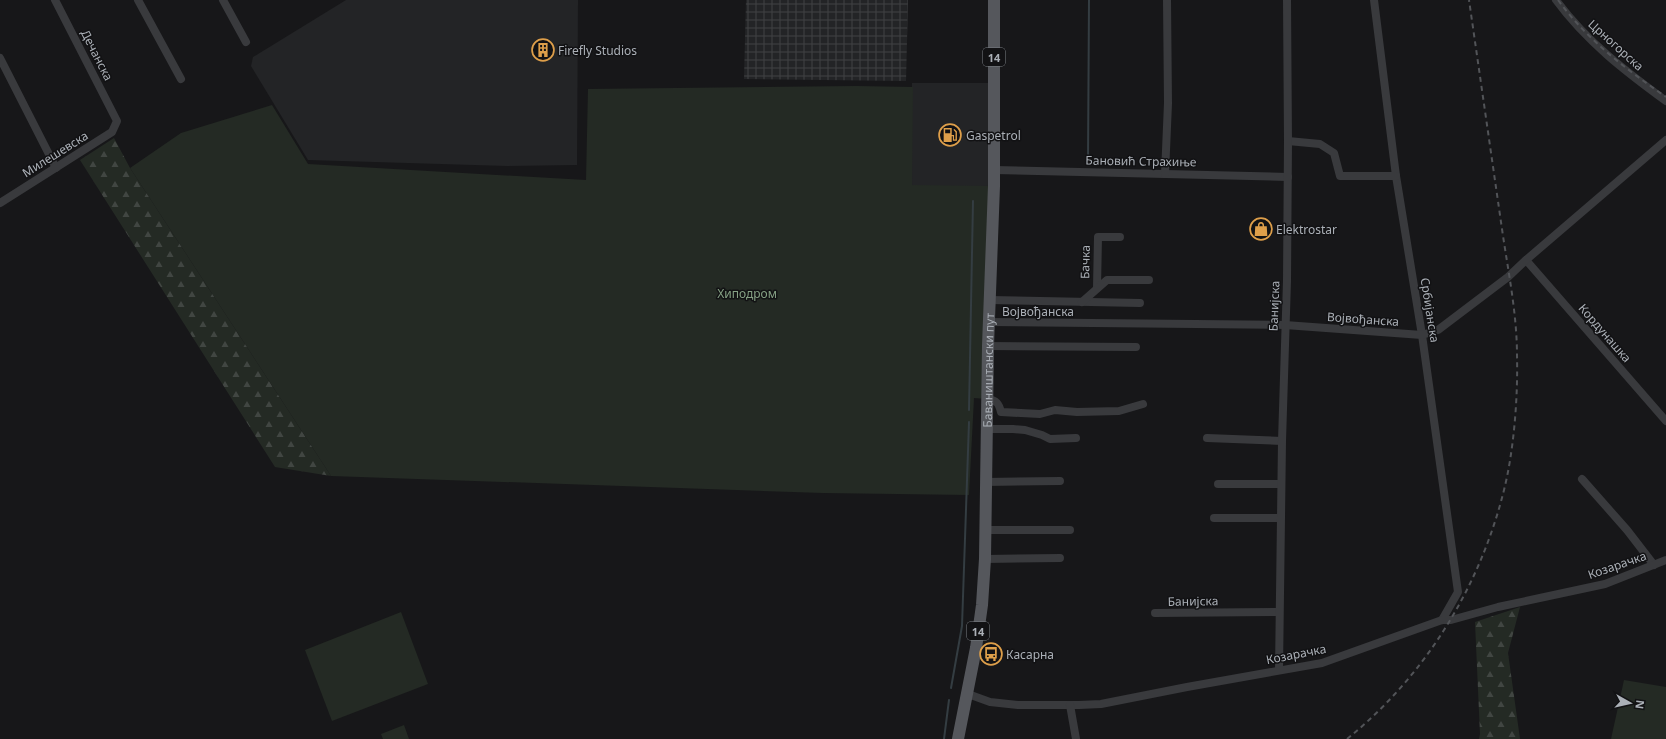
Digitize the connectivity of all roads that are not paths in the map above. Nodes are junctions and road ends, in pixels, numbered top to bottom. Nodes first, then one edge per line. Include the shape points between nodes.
1 (55, 0) edge
2 (138, 0) edge
3 (223, 0) edge
4 (994, 0) edge
5 (1167, 0) edge
6 (1287, 0) edge
7 (1374, 0) edge
8 (1556, 0) edge
9 (246, 42) dead end
10 (0, 58) edge
11 (181, 79) dead end
12 (1666, 101) edge
13 (117, 121) joint
14 (1666, 140) edge
15 (1288, 141) junction
16 (56, 168) junction
17 (994, 170) junction
18 (1165, 174) junction
19 (1396, 176) junction
20 (1288, 177) junction
21 (0, 203) edge
22 (1120, 237) dead end
23 (1526, 260) junction
24 (1149, 280) dead end
25 (1097, 288) junction
26 (989, 300) junction
27 (1082, 302) junction
28 (1140, 303) dead end
29 (989, 322) junction
30 (1285, 325) junction
31 (1422, 335) junction
32 (988, 346) junction
33 (1136, 347) dead end
34 (987, 399) junction
35 (1143, 404) dead end
36 (1666, 421) edge
37 (986, 429) junction
38 (1076, 438) dead end
39 (1207, 438) dead end
40 (1282, 441) junction
41 (1582, 479) dead end
42 (1060, 481) dead end
43 (985, 482) junction
44 (1218, 484) dead end
45 (1281, 484) junction
46 (1214, 518) dead end
47 (1280, 518) junction
48 (985, 530) junction
49 (1070, 530) dead end
50 (1060, 558) dead end
51 (985, 559) junction
52 (1666, 560) edge
53 (1654, 564) junction
54 (1279, 612) junction
55 (1155, 613) dead end
56 (1442, 620) junction
57 (1279, 670) junction
58 (968, 694) junction
59 (1070, 705) junction
60 (958, 739) edge
61 (1076, 739) edge

1 - 13 street, Дечанска
2 - 11 street
3 - 9 street
4 - 17 main road, Баваништански пут / 14
5 - 18 street via 1168,103
6 - 15 street, Банијска
7 - 19 street, Србијанска
8 - 12 street, Црногорска via 1602,51
10 - 16 street
13 - 16 street, Милешевска via 112,132
14 - 23 street, Војвођанска
15 - 19 street via 1320,144 1334,153 1340,176
15 - 20 street, Банијска
16 - 21 street, Милешевска
17 - 18 street, Бановић Страхиње
17 - 26 main road, Баваништански пут / 14
18 - 20 street, Бановић Страхиње
19 - 31 street, Србијанска
20 - 30 street, Банијска
22 - 25 street, Бачка via 1098,237
23 - 31 street, Војвођанска via 1508,277 1438,330
23 - 36 street, Кордунашка
24 - 25 street via 1107,280
25 - 27 street
26 - 27 street
26 - 29 main road, Баваништански пут / 14
27 - 28 street
29 - 30 street, Војвођанска
29 - 32 main road, Баваништански пут / 14
30 - 31 street, Војвођанска
30 - 40 street, Банијска
31 - 56 street, Србијанска via 1458,592
32 - 33 street
32 - 34 main road, Баваништански пут / 14
34 - 35 street via 999,404 1001,412 1040,414 1055,410 1119,411
34 - 37 main road, Баваништански пут / 14
37 - 38 street via 1019,430 1050,439
37 - 43 main road, Баваништански пут / 14
39 - 40 street
40 - 45 street, Банијска
41 - 53 street
42 - 43 street
43 - 48 main road, Баваништански пут / 14
44 - 45 street
45 - 47 street, Банијска
46 - 47 street
47 - 54 street, Банијска
48 - 49 street
48 - 51 main road, Баваништански пут / 14
50 - 51 street
51 - 58 main road, Баваништански пут / 14 via 982,605
52 - 53 street, Козарачка
53 - 56 street, Козарачка via 1605,584
54 - 55 street, Банијска
54 - 57 street, Банијска
56 - 57 street, Козарачка via 1322,664
57 - 59 street, Козарачка via 1101,704
58 - 59 street, Козарачка via 990,702
58 - 60 main road, Баваништански пут / 14
59 - 61 street

